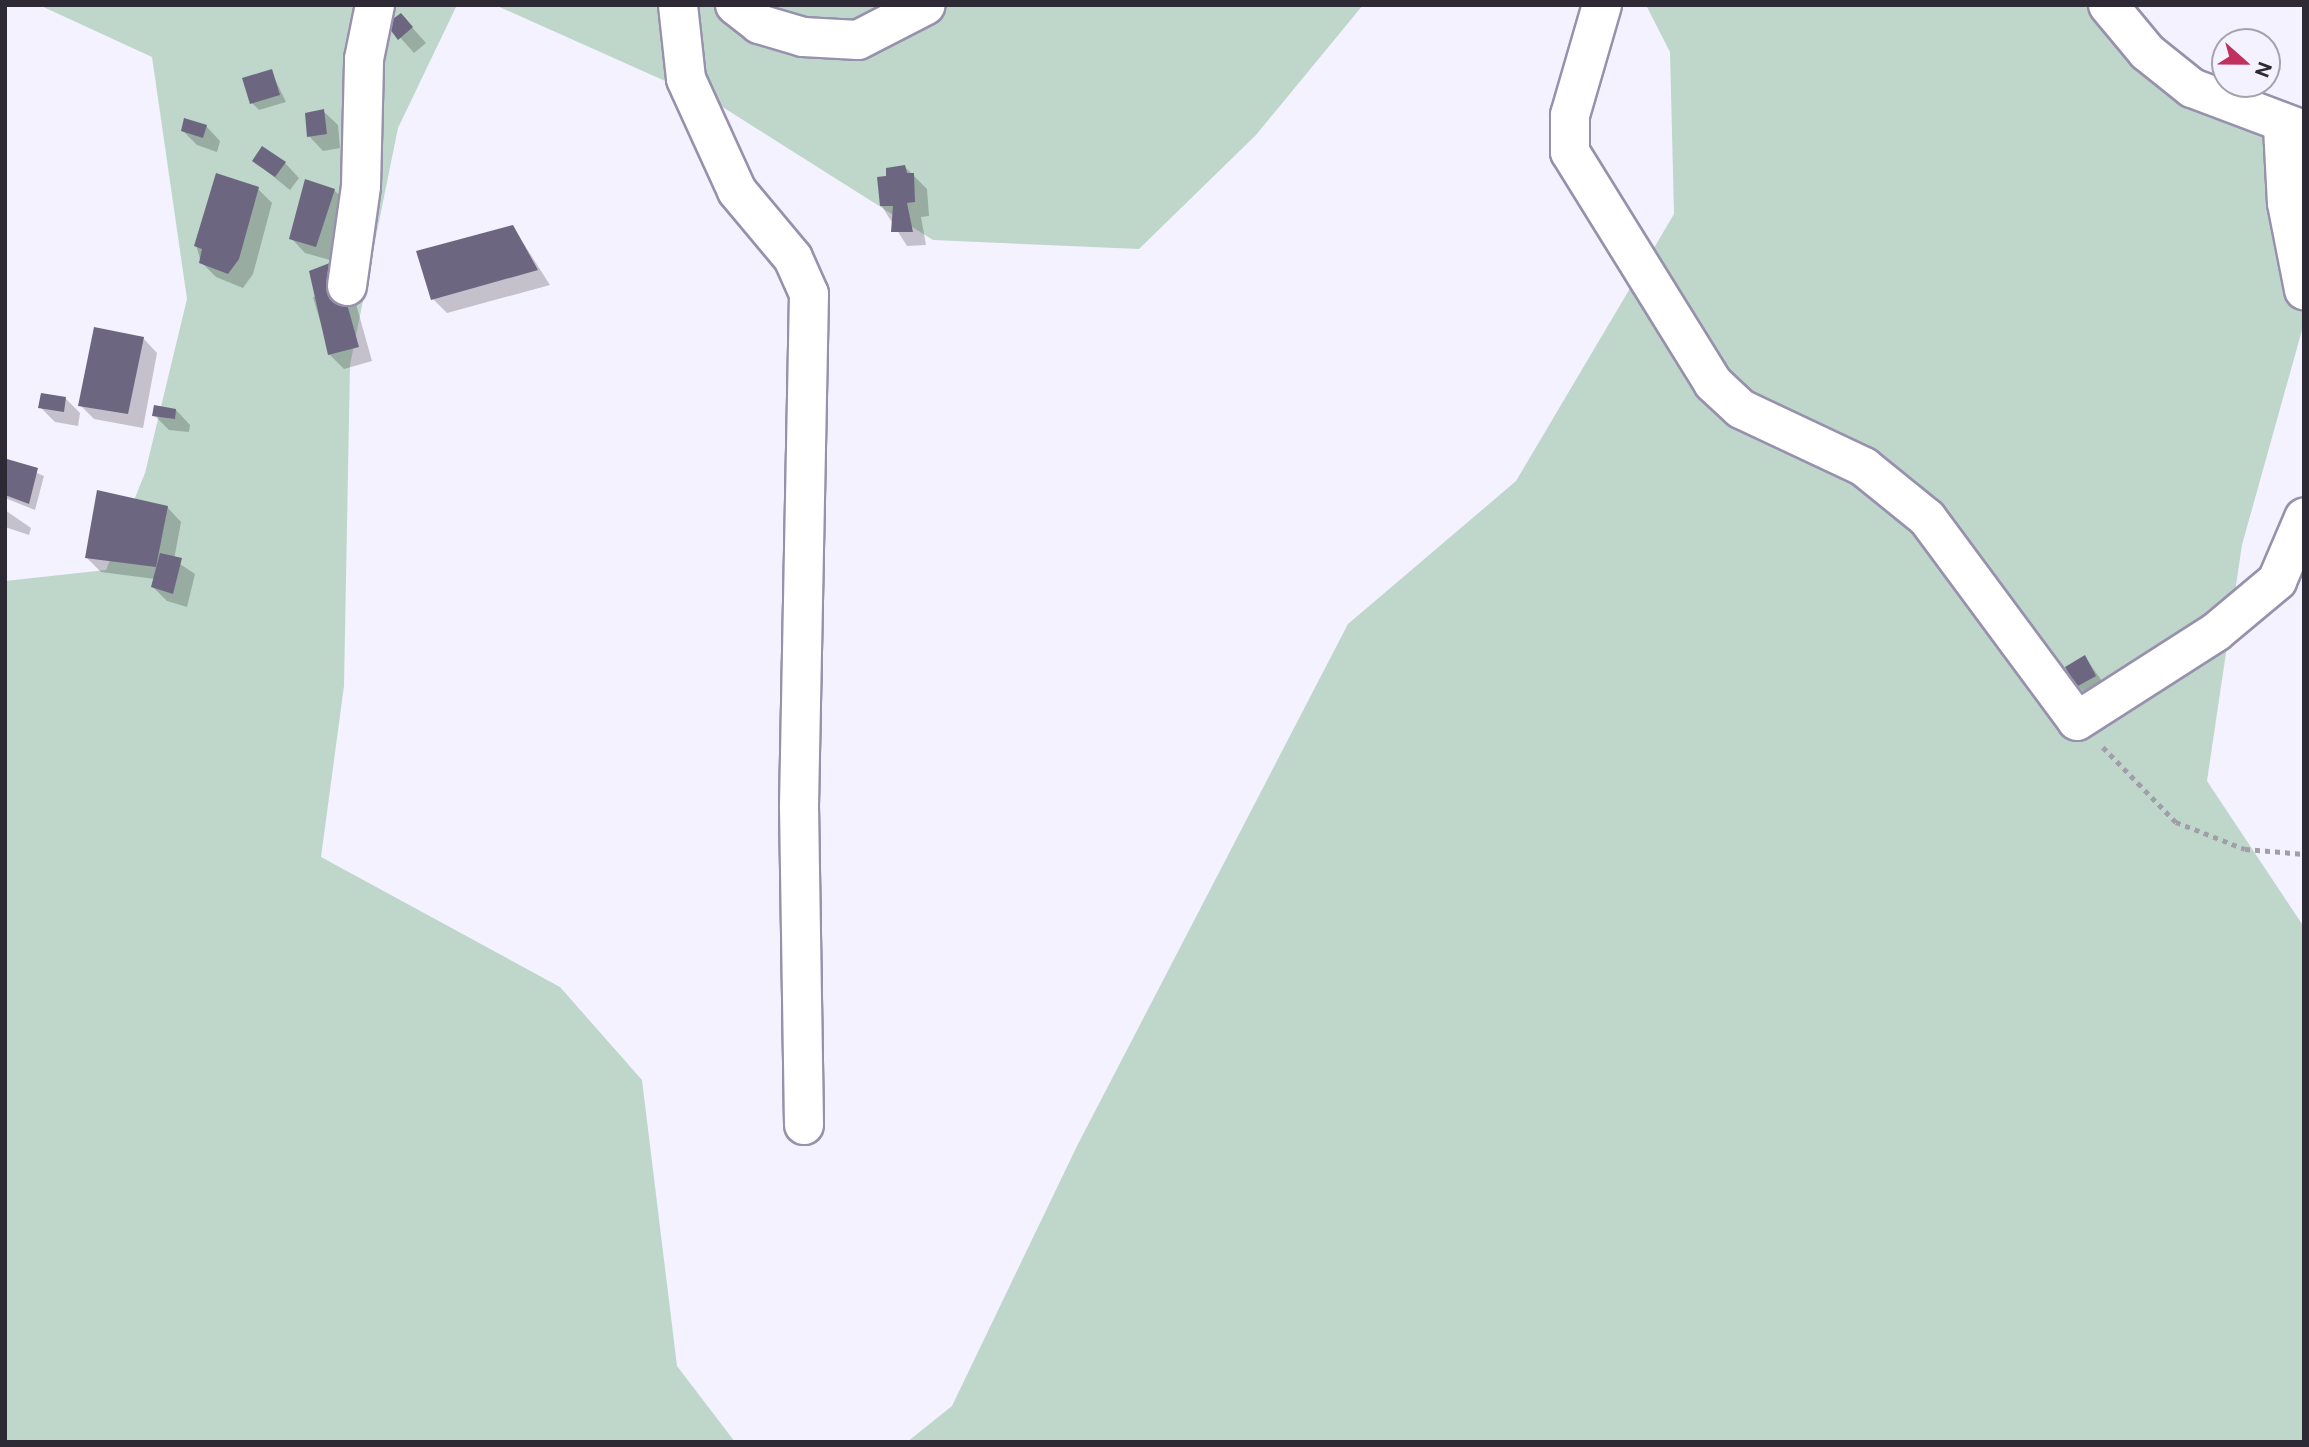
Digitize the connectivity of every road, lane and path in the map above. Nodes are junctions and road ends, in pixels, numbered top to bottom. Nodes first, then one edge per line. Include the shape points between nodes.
1 (375, 5) edge
2 (678, 5) edge
3 (735, 5) edge
4 (926, 5) edge
5 (1602, 5) edge
6 (2108, 5) edge
7 (2293, 128) edge
8 (348, 286) dead end
9 (2304, 290) edge
10 (2304, 518) edge
11 (2077, 721) junction
12 (2304, 854) edge
13 (804, 1125) dead end

1 - 8 street via 364,59 361,186
2 - 13 street via 686,79 737,191 793,258 809,294 799,806
3 - 4 street via 760,24 803,37 858,40
5 - 11 street via 1570,115 1570,152 1713,383 1741,409 1864,467 1927,518
6 - 7 street via 2147,52 2192,88
7 - 9 street via 2287,203
10 - 11 street via 2277,581 2216,632
11 - 12 path via 2176,822 2245,849

